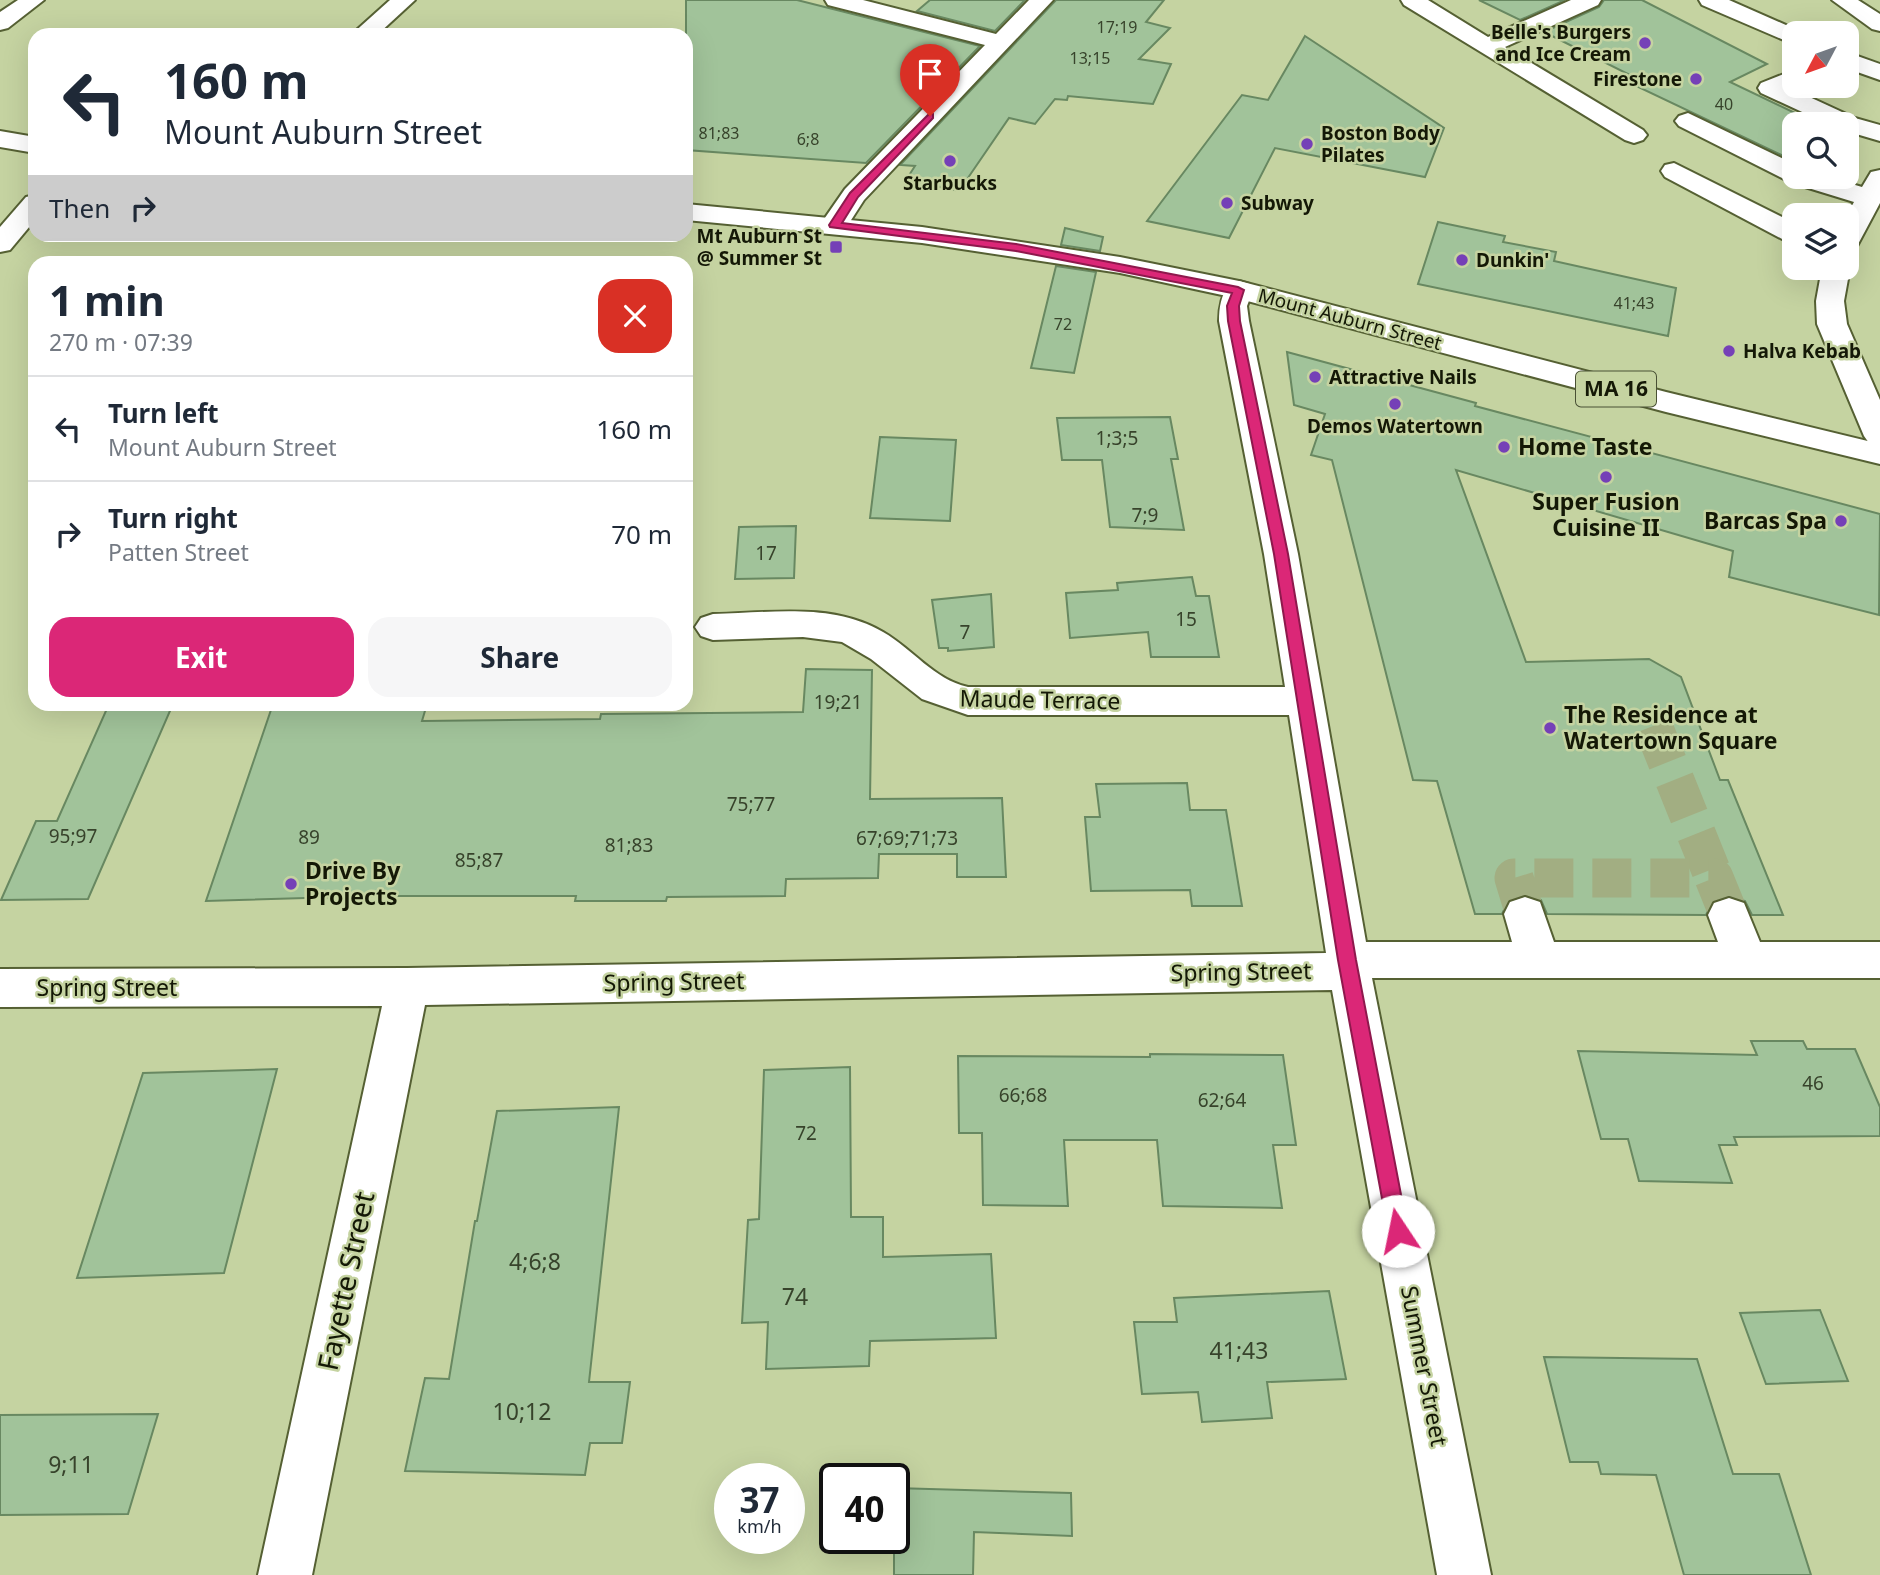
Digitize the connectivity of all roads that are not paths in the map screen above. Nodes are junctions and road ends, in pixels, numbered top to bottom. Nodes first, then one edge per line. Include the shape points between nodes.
1 (33, 0) edge
2 (404, 0) edge
3 (836, 0) edge
4 (1042, 0) edge
5 (1412, 0) edge
6 (1590, 0) edge
7 (1710, 0) edge
8 (1843, 0) edge
9 (0, 23) edge
10 (1880, 24) edge
11 (371, 28) edge
12 (1782, 31) edge
13 (1001, 42) junction
14 (1487, 46) junction
15 (1859, 64) edge
16 (1880, 73) edge
17 (1782, 82) edge
18 (1782, 94) edge
19 (1792, 98) edge
20 (1688, 121) dead end
21 (1880, 133) edge
22 (1633, 135) dead end
23 (0, 139) edge
24 (28, 144) edge
25 (1782, 168) edge
26 (1674, 171) dead end
27 (1875, 188) edge
28 (28, 211) edge
29 (693, 213) edge
30 (1859, 218) edge
31 (834, 225) junction
32 (1782, 227) edge
33 (0, 244) edge
34 (1834, 280) edge
35 (1238, 290) junction
36 (1880, 436) edge
37 (1880, 454) edge
38 (713, 627) dead end
39 (1305, 701) junction
40 (1525, 914) tunnel mouth
41 (1729, 915) tunnel mouth
42 (1538, 960) junction
43 (1746, 960) junction
44 (1880, 960) edge
45 (1348, 965) junction
46 (407, 987) junction
47 (0, 988) edge
48 (285, 1575) edge
49 (1464, 1575) edge

1 - 9 street
2 - 11 street
3 - 13 street
4 - 13 street
5 - 14 street
6 - 14 street
7 - 12 street
8 - 10 street
13 - 31 street via 854,195
14 - 22 street
15 - 16 street
17 - 18 street via 1770,88
19 - 21 street
20 - 25 street
23 - 24 street
26 - 32 street
27 - 30 street
28 - 33 street
29 - 31 street, Mount Auburn Street / MA 16
31 - 35 street, Mount Auburn Street / MA 16 via 1016,248
34 - 36 street via 1832,324
35 - 37 street, Mount Auburn Street / MA 16
35 - 39 street, Summer Street via 1234,321
38 - 39 street, Maude Terrace via 817,625 853,633 887,653 920,682 968,702
39 - 45 street, Summer Street
40 - 42 street
41 - 43 street
42 - 43 street, Spring Street
42 - 45 street, Spring Street
43 - 44 street, Spring Street
45 - 46 street, Spring Street
45 - 49 street, Summer Street
46 - 47 street, Spring Street
46 - 48 street, Fayette Street

